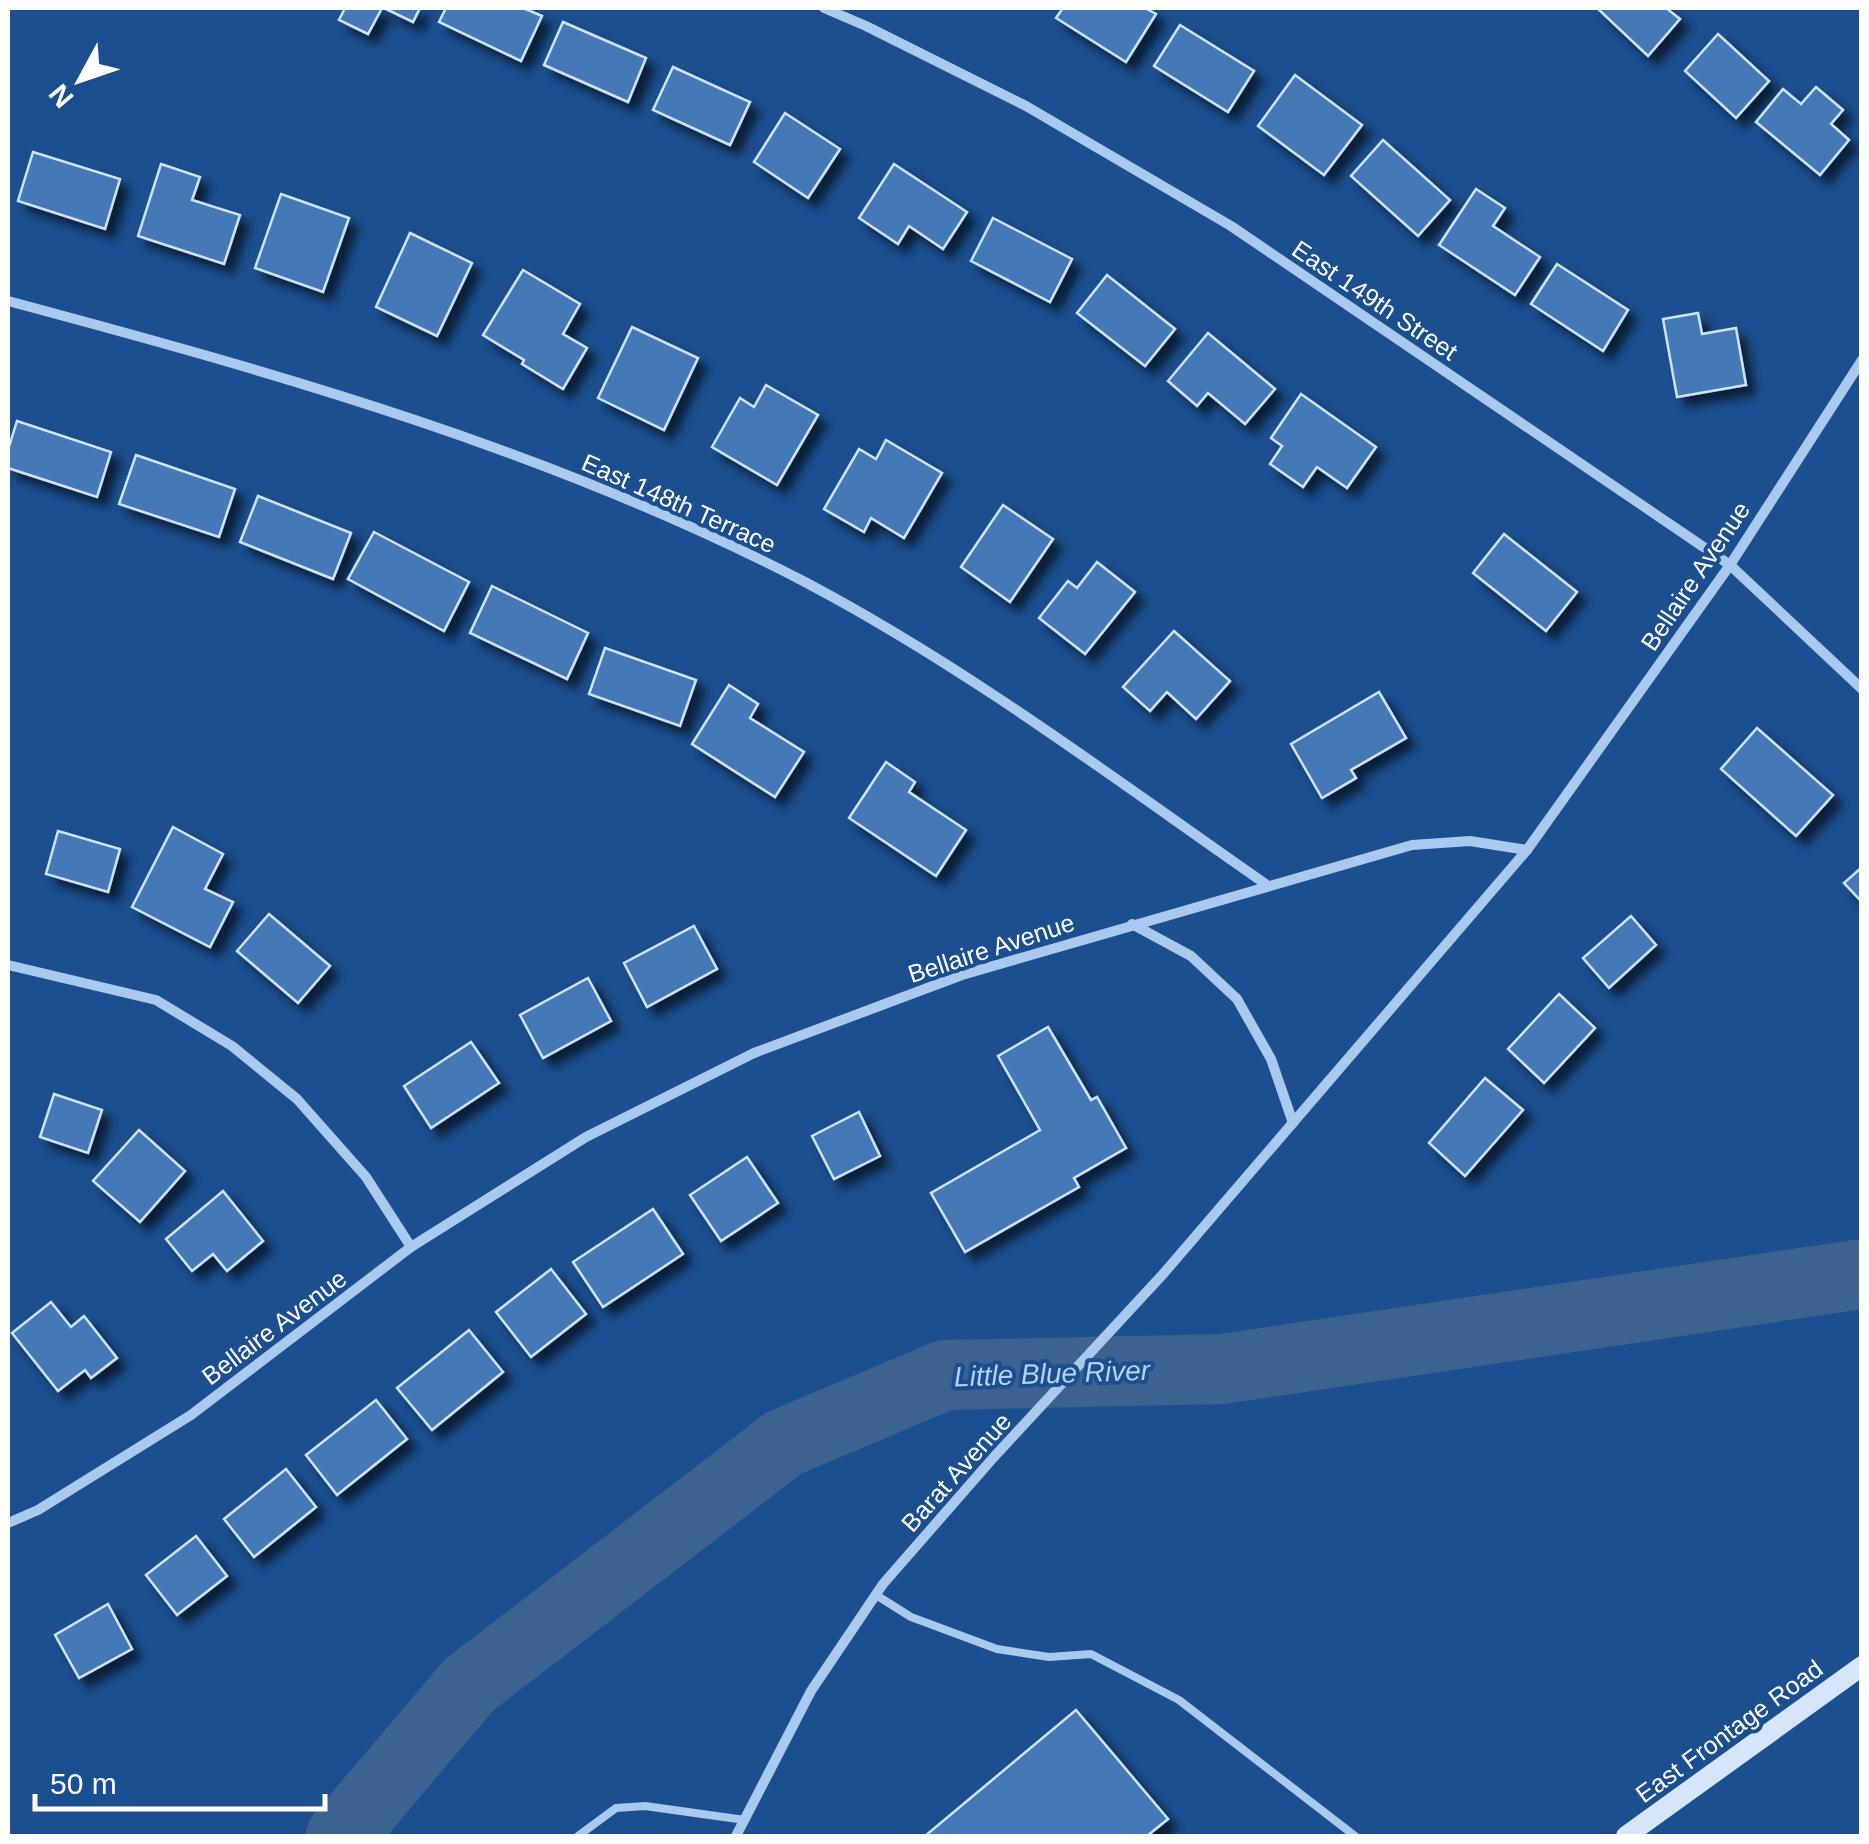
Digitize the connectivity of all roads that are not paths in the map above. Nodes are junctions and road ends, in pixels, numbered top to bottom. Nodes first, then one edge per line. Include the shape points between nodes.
1 (824, 8) edge
2 (8, 301) edge
3 (1862, 360) edge
4 (1730, 565) junction
5 (1862, 689) edge
6 (1527, 850) junction
7 (1267, 885) junction
8 (1132, 924) junction
9 (8, 965) edge
10 (1293, 1123) junction
11 (412, 1247) junction
12 (8, 1523) edge
13 (876, 1595) junction
14 (1862, 1666) edge
15 (745, 1820) junction
16 (578, 1836) edge
17 (736, 1836) edge
18 (1355, 1836) edge
19 (1626, 1836) edge

1 - 4 street, East 149th Street via 1026,106 1230,226
2 - 7 street, East 148th Terrace via 224,358 488,443 649,507 806,582 956,668
3 - 4 street, Bellaire Avenue
4 - 5 street, East 149th Street
4 - 6 street, Bellaire Avenue
6 - 7 street, Bellaire Avenue via 1470,842 1412,845
6 - 10 street, Barat Avenue
7 - 8 street, Bellaire Avenue
8 - 10 street via 1191,956 1238,999 1271,1059
8 - 11 street, Bellaire Avenue via 962,975 754,1053 586,1137
9 - 11 street via 156,1000 232,1046 297,1099 332,1138
10 - 13 street, Barat Avenue
11 - 12 street, Bellaire Avenue via 192,1415
13 - 15 street, Barat Avenue via 812,1691
13 - 18 lane via 911,1617 997,1650 1091,1654 1179,1700
14 - 19 street, East Frontage Road
15 - 16 lane via 616,1808
15 - 17 street, Barat Avenue

